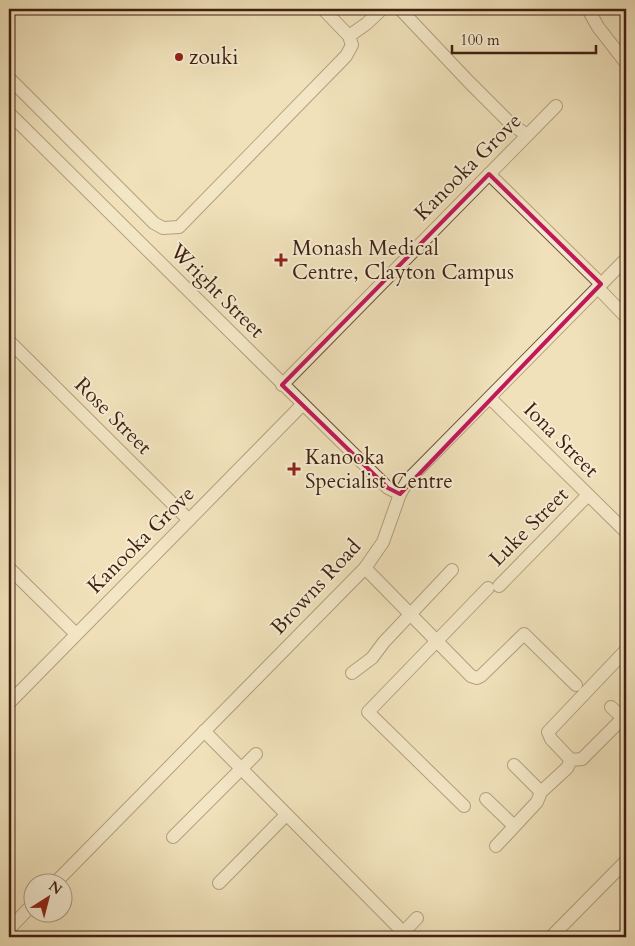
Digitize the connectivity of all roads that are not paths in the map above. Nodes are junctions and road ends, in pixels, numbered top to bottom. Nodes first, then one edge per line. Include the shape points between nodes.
1 (323, 9) edge
2 (382, 9) edge
3 (401, 9) edge
4 (588, 9) edge
5 (350, 40) junction
6 (626, 63) edge
7 (9, 78) edge
8 (556, 106) dead end
9 (9, 113) edge
10 (527, 136) junction
11 (489, 174) junction
12 (626, 259) edge
13 (600, 286) junction
14 (626, 316) edge
15 (9, 341) edge
16 (282, 385) junction
17 (490, 398) junction
18 (302, 405) junction
19 (400, 494) junction
20 (588, 495) junction
21 (189, 520) junction
22 (626, 532) edge
23 (9, 568) edge
24 (364, 568) junction
25 (452, 570) dead end
26 (412, 616) junction
27 (76, 634) junction
28 (438, 641) junction
29 (626, 650) edge
30 (352, 673) dead end
31 (576, 685) dead end
32 (9, 703) edge
33 (611, 707) dead end
34 (625, 719) edge
35 (204, 732) junction
36 (256, 754) dead end
37 (571, 760) junction
38 (514, 764) dead end
39 (241, 769) junction
40 (541, 792) junction
41 (486, 799) dead end
42 (464, 806) dead end
43 (286, 815) junction
44 (514, 826) junction
45 (173, 837) dead end
46 (495, 845) dead end
47 (626, 860) edge
48 (64, 874) edge
49 (219, 883) dead end
50 (22, 915) edge
51 (417, 918) dead end
52 (9, 929) edge
53 (402, 935) edge
54 (551, 937) edge

1 - 5 street
2 - 5 street
3 - 10 street via 511,124
4 - 6 street
5 - 7 street via 346,56 179,227 172,229 154,223
8 - 10 street, Kanooka Grove
9 - 16 street, Wright Street
10 - 11 street, Kanooka Grove
11 - 13 street
11 - 16 street, Kanooka Grove
12 - 13 street, Browns Road
13 - 14 street
13 - 17 street, Browns Road
15 - 21 street, Rose Street
16 - 18 street, Wright Street
17 - 19 street, Browns Road via 408,480
17 - 20 street, Iona Street
18 - 19 street, Wright Street via 388,488
18 - 21 street, Kanooka Grove
19 - 24 street, Browns Road via 383,542
20 - 22 street, Iona Street
20 - 28 street, Luke Street
21 - 27 street, Kanooka Grove
23 - 27 street
24 - 26 street
24 - 35 street, Browns Road
25 - 26 street
26 - 28 street
26 - 30 street via 372,658
27 - 32 street, Kanooka Grove
28 - 31 street via 477,678 524,634
28 - 42 street, Luke Street via 368,712
29 - 37 street via 548,732
33 - 34 street
34 - 37 street via 582,759
35 - 39 street
35 - 48 street, Browns Road
36 - 39 street
37 - 40 street via 567,768
38 - 40 street
39 - 43 street
39 - 45 street
40 - 44 street via 537,802
41 - 44 street
43 - 49 street
43 - 53 street
44 - 46 street
47 - 54 street
50 - 52 street
51 - 53 street

